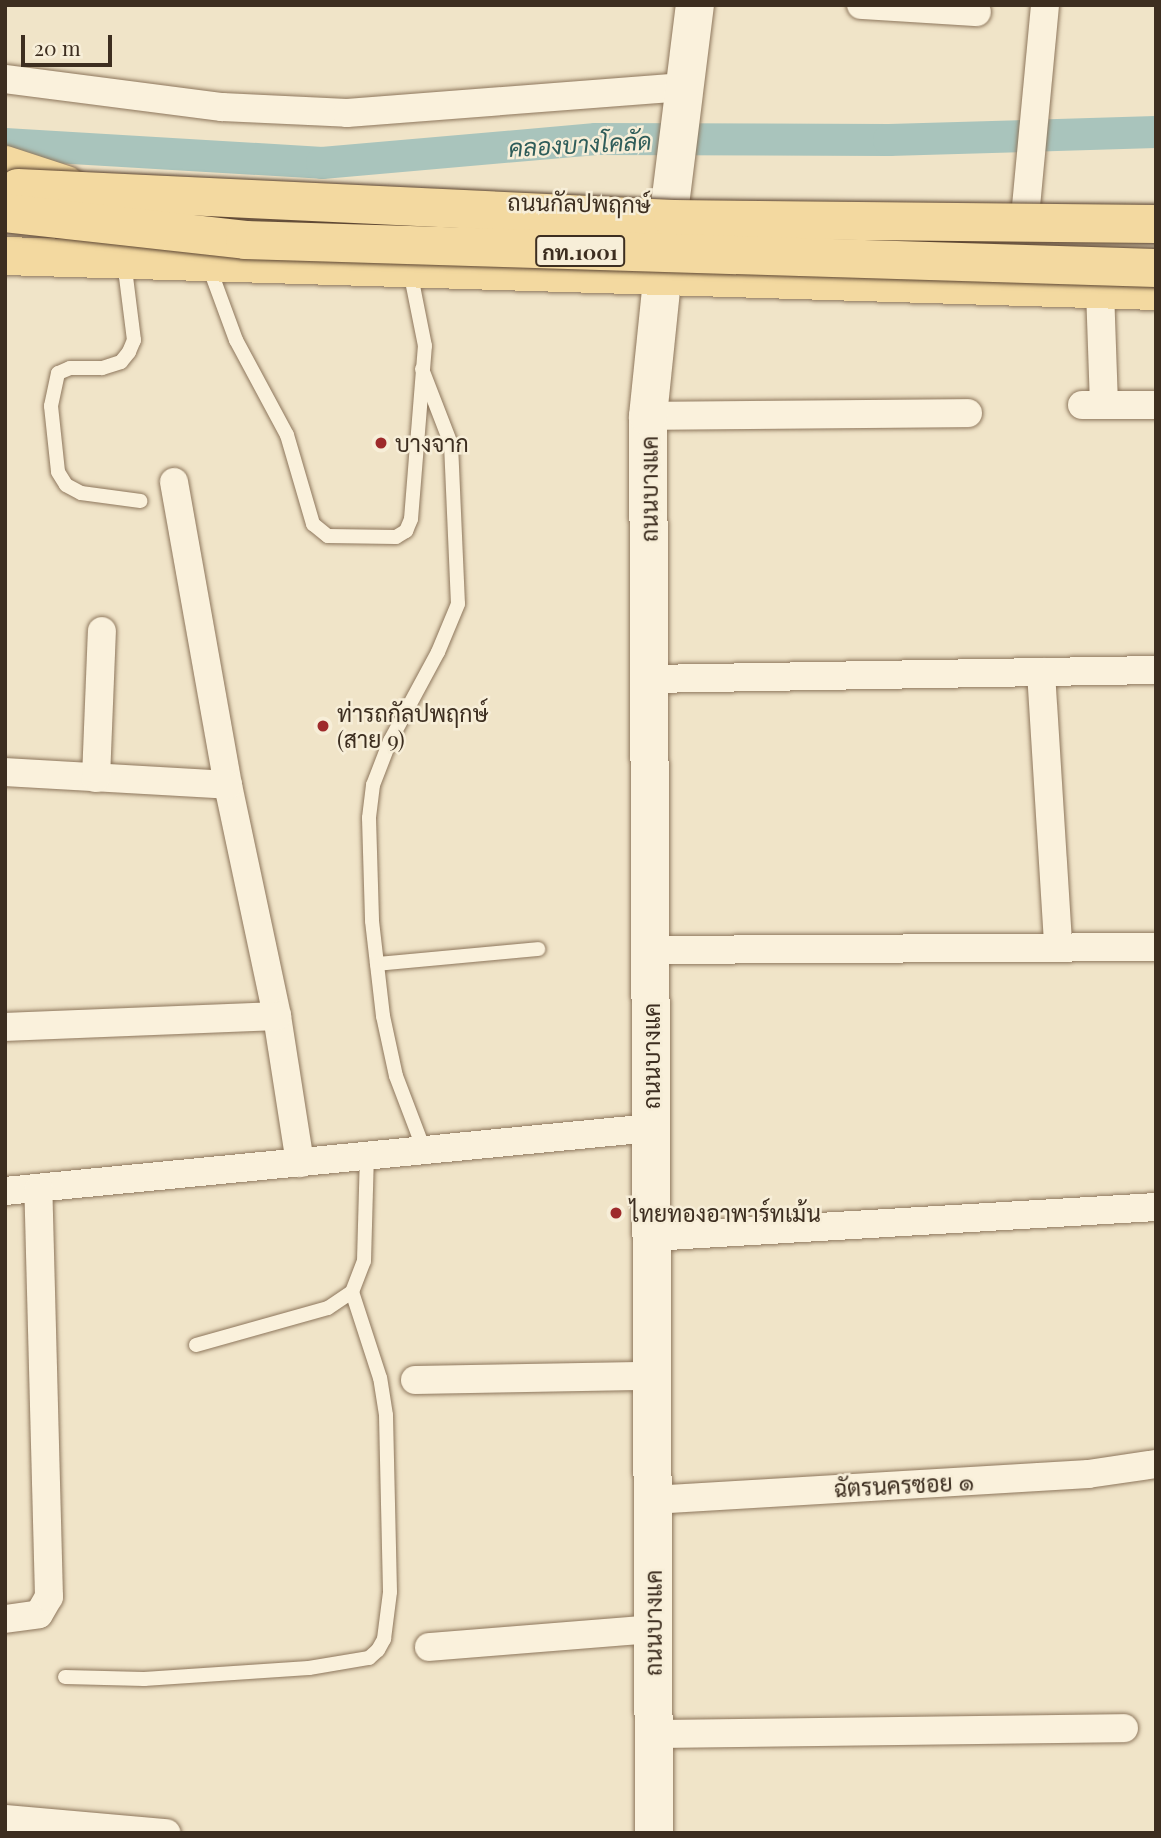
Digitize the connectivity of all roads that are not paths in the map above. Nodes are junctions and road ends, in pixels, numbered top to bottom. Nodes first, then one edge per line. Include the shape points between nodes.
1 (695, 5) edge
2 (861, 5) edge
3 (1045, 5) edge
4 (977, 12) dead end
5 (5, 79) edge
6 (682, 103) junction
7 (7, 172) edge
8 (1027, 198) junction
9 (670, 205) junction
10 (5, 213) edge
11 (1156, 218) edge
12 (1156, 224) edge
13 (5, 256) edge
14 (124, 260) junction
15 (208, 264) junction
16 (1156, 268) edge
17 (409, 270) junction
18 (662, 280) junction
19 (1100, 290) junction
20 (1156, 291) edge
21 (422, 369) junction
22 (1156, 405) edge
23 (968, 413) dead end
24 (648, 416) junction
25 (174, 482) dead end
26 (140, 501) dead end
27 (102, 631) dead end
28 (1156, 670) edge
29 (1041, 672) junction
30 (650, 680) junction
31 (5, 772) edge
32 (96, 778) junction
33 (228, 785) junction
34 (1058, 946) junction
35 (1156, 947) edge
36 (538, 949) dead end
37 (651, 950) junction
38 (377, 964) junction
39 (276, 1016) junction
40 (5, 1027) edge
41 (651, 1128) junction
42 (423, 1147) junction
43 (367, 1154) junction
44 (300, 1163) junction
45 (38, 1189) junction
46 (5, 1191) edge
47 (1156, 1207) edge
48 (652, 1237) junction
49 (352, 1292) junction
50 (196, 1345) dead end
51 (652, 1376) junction
52 (415, 1380) dead end
53 (1156, 1464) edge
54 (652, 1500) junction
55 (5, 1619) edge
56 (653, 1629) junction
57 (429, 1647) dead end
58 (65, 1677) dead end
59 (1124, 1728) dead end
60 (653, 1734) junction
61 (5, 1819) edge
62 (163, 1833) edge
63 (653, 1833) edge

1 - 6 main road
2 - 4 street
3 - 8 street
5 - 6 street via 222,107 347,113
6 - 9 main road
7 - 9 main road, ถนนกัลปพฤกษ์ / กท.1001 via 83,186
7 - 12 main road, ถนนกัลปพฤกษ์ / กท.1001, bridge via 100,195 673,219
8 - 9 main road, ถนนกัลปพฤกษ์ / กท.1001
8 - 11 main road, ถนนกัลปพฤกษ์ / กท.1001
9 - 18 main road
10 - 16 main road, ถนนกัลปพฤกษ์ / กท.1001, bridge via 245,240
13 - 14 main road, กท.1001
14 - 15 main road, กท.1001
14 - 26 lane via 134,340 129,352 121,362 102,368 70,368 58,373 51,405 58,472 66,485 81,493
15 - 17 main road, กท.1001
15 - 21 lane via 236,340 282,423 313,524 320,533 396,537 406,531 411,519
17 - 18 main road, กท.1001
17 - 21 lane via 425,346
18 - 19 main road, กท.1001
18 - 24 main road, ถนนบางแค
19 - 20 main road, กท.1001
19 - 22 street via 1093,405
21 - 38 lane via 451,444 458,604 373,785 369,818
23 - 24 street
24 - 30 main road, ถนนบางแค
25 - 33 street
27 - 32 street
28 - 29 street
29 - 30 street
29 - 34 street
30 - 37 main road, ถนนบางแค
31 - 32 street
32 - 33 street
33 - 39 street
34 - 35 street
34 - 37 street
36 - 38 lane
37 - 41 main road, ถนนบางแค
38 - 42 lane via 396,1076
39 - 40 street
39 - 44 street
41 - 42 street
41 - 48 main road, ถนนบางแค
42 - 43 street
43 - 44 street
43 - 49 lane via 364,1261
44 - 45 street
45 - 46 street
45 - 55 street via 49,1597 40,1614
47 - 48 street
48 - 51 main road, ถนนบางแค
49 - 50 lane via 328,1308
49 - 58 lane via 380,1378 386,1415 390,1592 384,1639 378,1650 369,1658 309,1668 144,1679
51 - 52 street
51 - 54 main road, ถนนบางแค
53 - 54 street, ฉัตรนครซอย ๑ via 1088,1474
54 - 56 main road, ถนนบางแค
56 - 57 street
56 - 60 main road, ถนนบางแค
59 - 60 street
60 - 63 main road, ถนนบางแค
61 - 62 street

